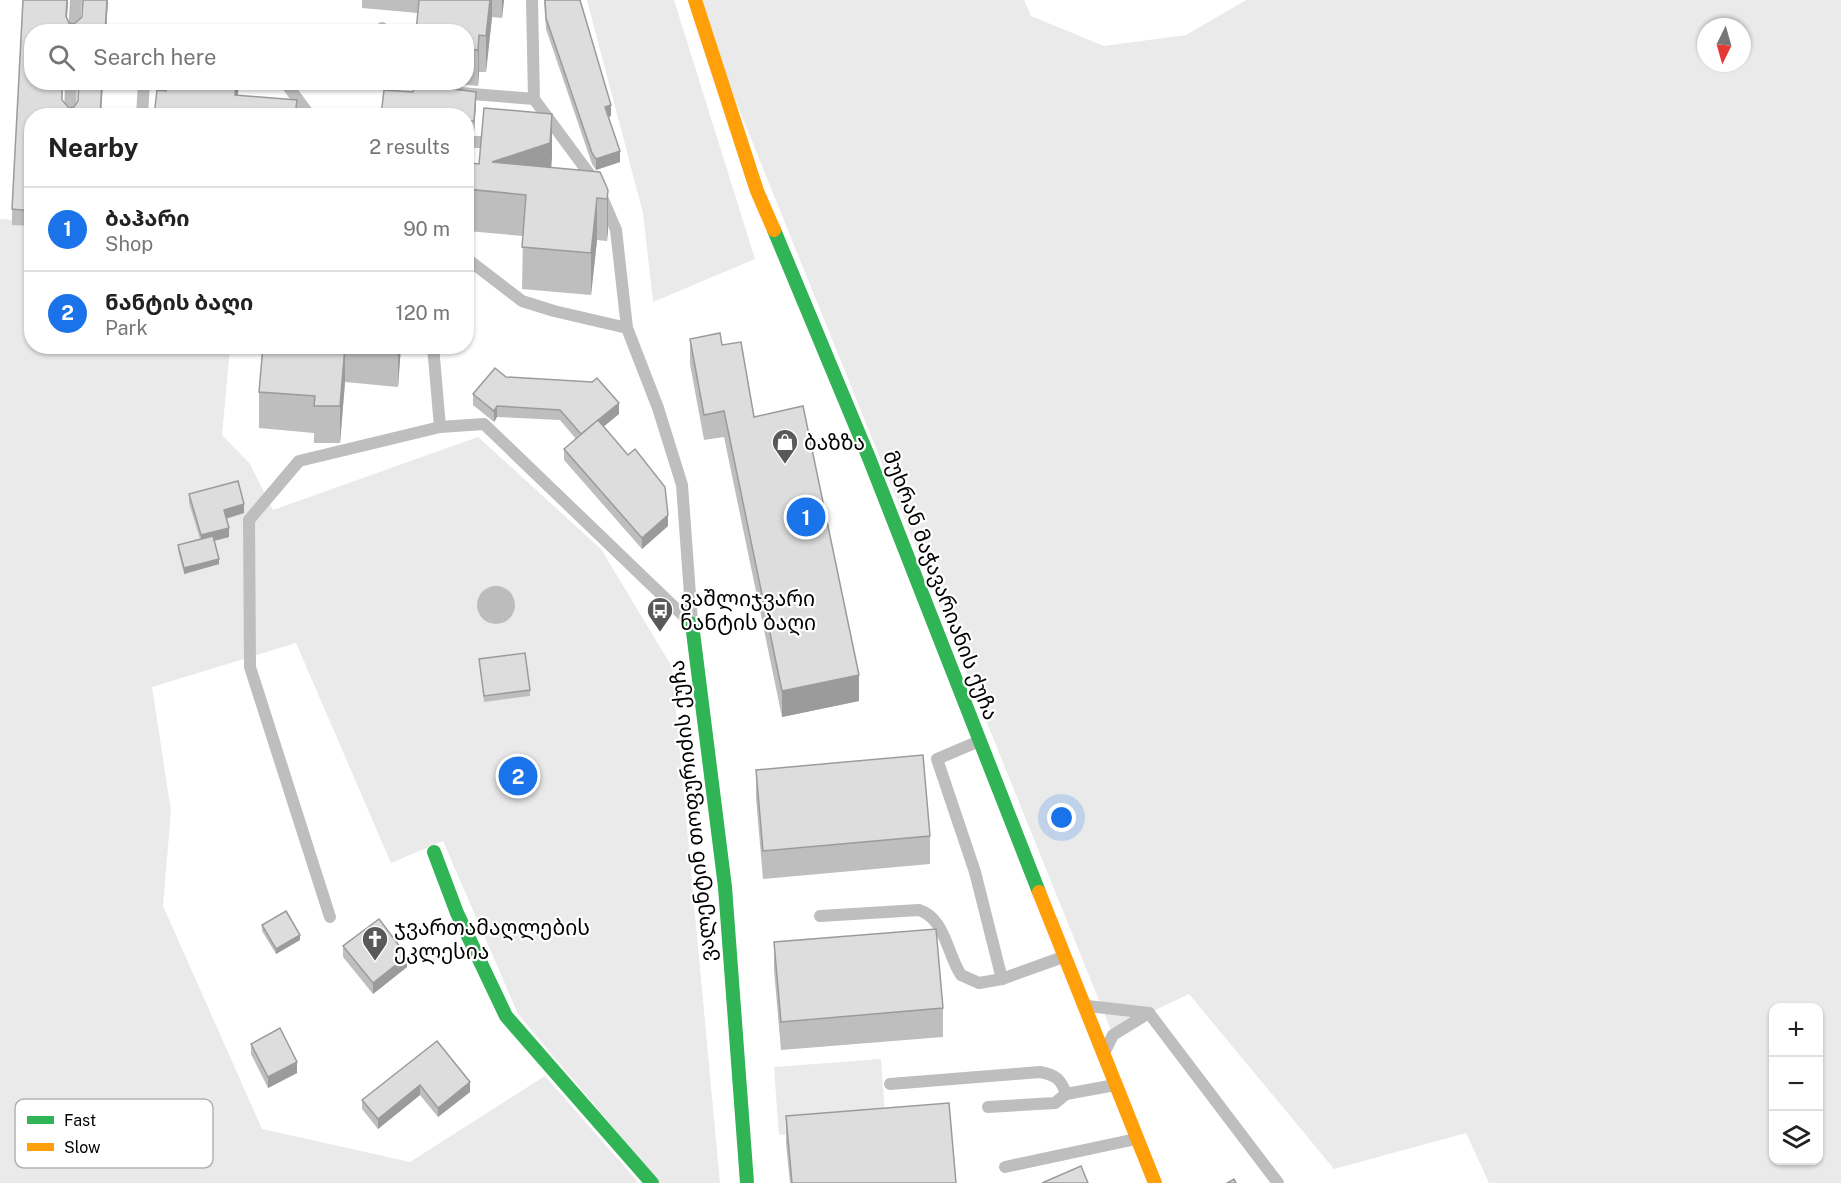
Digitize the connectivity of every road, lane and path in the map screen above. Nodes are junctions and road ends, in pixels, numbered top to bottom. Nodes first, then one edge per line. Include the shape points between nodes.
1 (76, 0) edge
2 (532, 0) edge
3 (695, 0) edge
4 (74, 24) edge
5 (71, 90) edge
6 (144, 90) edge
7 (291, 90) edge
8 (441, 92) edge
9 (534, 99) junction
10 (70, 108) edge
11 (142, 108) edge
12 (304, 108) edge
13 (474, 142) edge
14 (510, 143) edge
15 (474, 264) edge
16 (627, 328) junction
17 (434, 354) edge
18 (440, 427) junction
19 (692, 624) junction
20 (979, 741) junction
21 (434, 852) dead end
22 (820, 916) dead end
23 (330, 917) dead end
24 (1065, 956) junction
25 (1002, 979) junction
26 (1084, 1006) junction
27 (1149, 1013) junction
28 (1106, 1059) junction
29 (890, 1084) dead end
30 (1117, 1085) junction
31 (1066, 1094) junction
32 (988, 1107) dead end
33 (1137, 1138) junction
34 (1005, 1167) dead end
35 (652, 1183) edge
36 (747, 1183) edge
37 (1155, 1183) edge
38 (1278, 1183) edge

1 - 4 lane
2 - 9 lane
3 - 20 main road, მუხრან მაჭავარიანის ქუჩა via 758,190 869,458
5 - 10 lane
6 - 11 lane
7 - 12 lane
8 - 9 lane
9 - 16 lane, ვალენტინ თოფურიძის ქუჩა via 559,141 596,183 616,230
13 - 14 lane
15 - 16 lane via 522,301
16 - 19 lane, ვალენტინ თოფურიძის ქუჩა via 682,485
17 - 18 lane
18 - 19 lane via 484,424
18 - 23 lane via 299,461 249,520 250,667
19 - 36 main road, ვალენტინ თოფურიძის ქუჩა via 726,886
20 - 24 main road, მუხრან მაჭავარიანის ქუჩა
20 - 25 lane via 937,759 975,872
21 - 35 main road via 457,913 507,1016
22 - 25 lane via 925,912 936,921 961,975 978,983
24 - 25 lane
24 - 26 main road, მუხრან მაჭავარიანის ქუჩა
26 - 27 lane
26 - 28 main road, მუხრან მაჭავარიანის ქუჩა
27 - 28 lane via 1113,1035
27 - 38 lane
28 - 30 main road, მუხრან მაჭავარიანის ქუჩა
29 - 31 lane via 1040,1072 1053,1074 1062,1081
30 - 31 lane
30 - 33 main road, მუხრან მაჭავარიანის ქუჩა
31 - 32 lane via 1055,1103
33 - 34 lane
33 - 37 main road, მუხრან მაჭავარიანის ქუჩა

